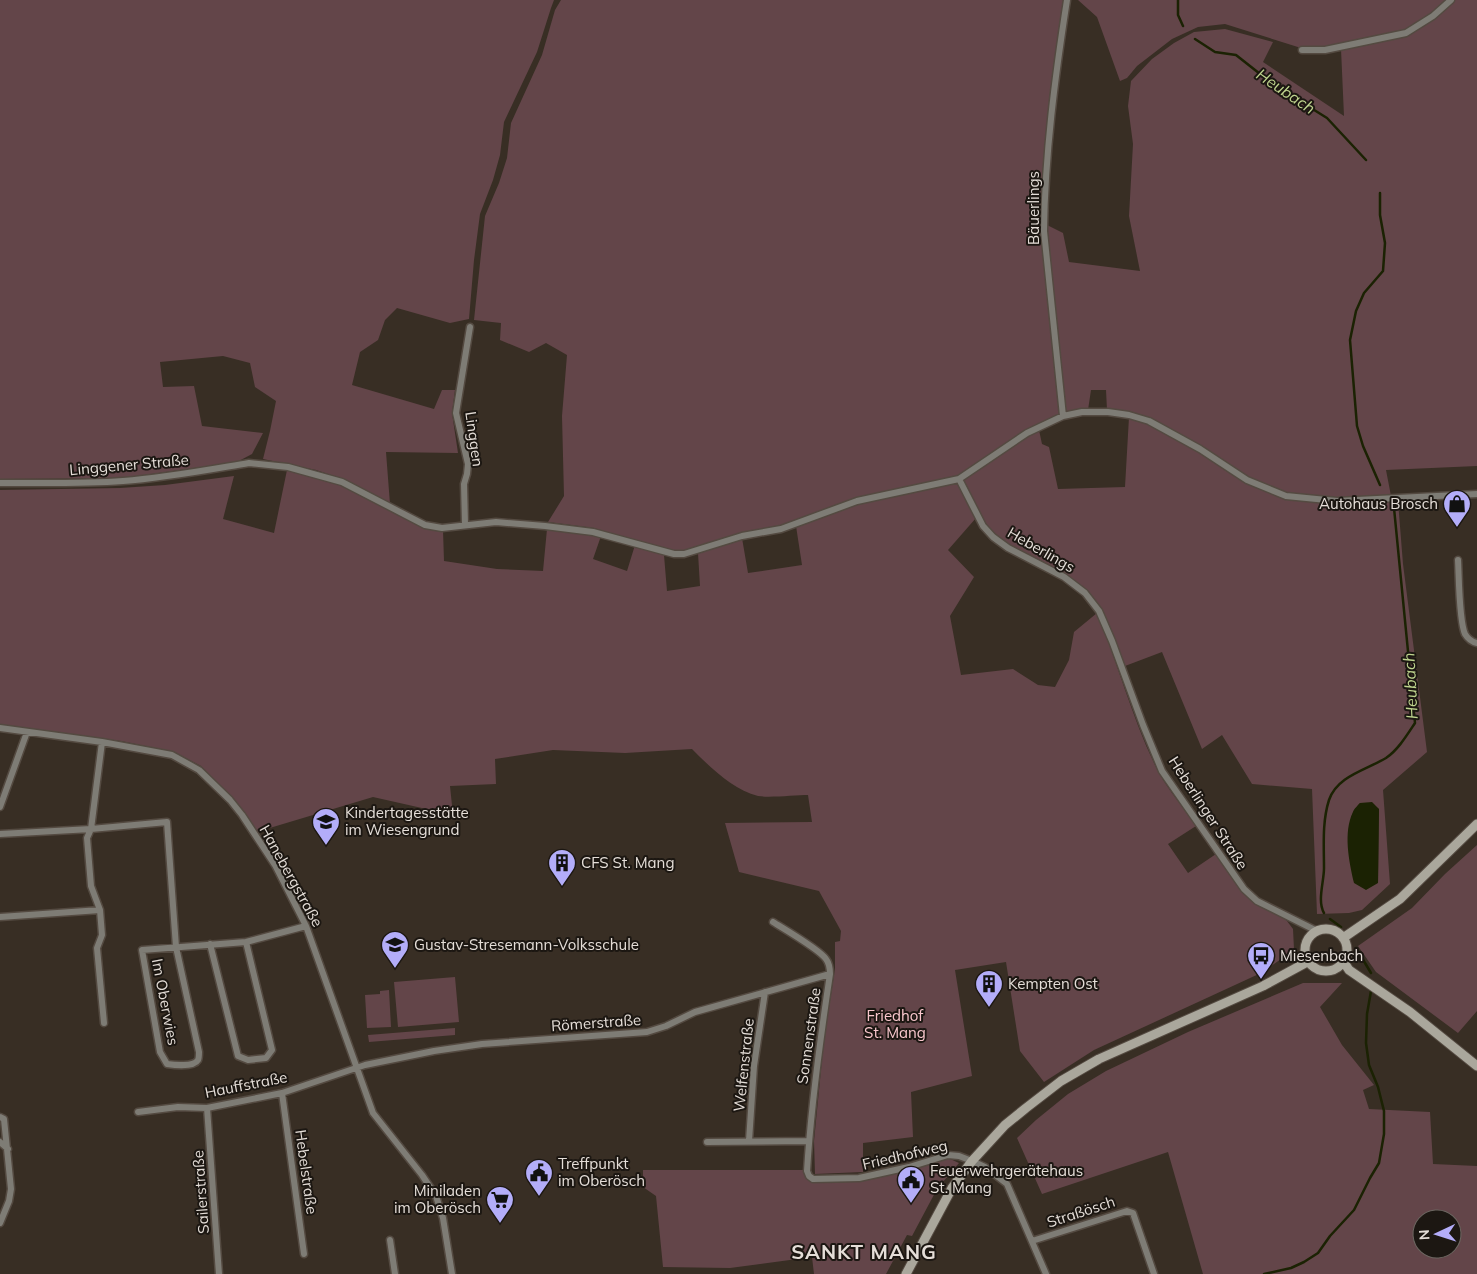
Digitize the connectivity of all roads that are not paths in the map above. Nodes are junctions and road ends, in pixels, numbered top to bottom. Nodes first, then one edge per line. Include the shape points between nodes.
1 (1067, 0) edge
2 (1451, 0) edge
3 (1302, 50) dead end
4 (470, 327) dead end
5 (1063, 416) junction
6 (959, 479) junction
7 (0, 483) edge
8 (1477, 494) edge
9 (465, 524) junction
10 (1458, 560) dead end
11 (1112, 641) joint
12 (1477, 643) edge
13 (0, 728) edge
14 (27, 732) junction
15 (102, 742) junction
16 (0, 807) edge
17 (1477, 824) edge
18 (91, 829) junction
19 (0, 834) edge
20 (100, 910) junction
21 (0, 917) edge
22 (773, 922) dead end
23 (306, 926) junction
24 (1317, 931) junction
25 (1343, 938) junction
26 (246, 942) junction
27 (210, 944) junction
28 (176, 947) junction
29 (1309, 961) junction
30 (1343, 961) junction
31 (830, 974) junction
32 (766, 992) junction
33 (104, 1023) dead end
34 (1477, 1066) edge
35 (357, 1067) junction
36 (282, 1093) junction
37 (207, 1108) junction
38 (138, 1112) dead end
39 (9, 1114) dead end
40 (0, 1117) edge
41 (749, 1141) junction
42 (809, 1141) junction
43 (0, 1142) edge
44 (707, 1142) dead end
45 (8, 1149) junction
46 (970, 1164) junction
47 (813, 1179) joint
48 (0, 1223) edge
49 (390, 1240) dead end
50 (1032, 1242) junction
51 (304, 1254) dead end
52 (219, 1274) edge
53 (395, 1274) edge
54 (452, 1274) edge
55 (906, 1274) edge
56 (1046, 1274) edge
57 (1154, 1274) edge

1 - 5 street, Bäuerlings via 1050,114 1044,208
2 - 3 street via 1406,33 1325,50
4 - 9 street, Linggen via 456,413 468,464 464,484
5 - 6 street via 1027,433
5 - 8 street via 1108,412 1149,421 1247,480 1286,496 1337,501
6 - 9 street, Linggener Straße via 857,501 781,529 742,536 684,554 665,552 593,532 496,522
6 - 11 street, Heberlings via 983,526 993,537 1083,591 1099,611
7 - 9 street, Linggener Straße via 123,481 260,464 288,467 342,482 426,525 442,528
10 - 12 street via 1463,627 1468,638
11 - 24 street, Heberlinger Straße via 1162,771 1233,874 1257,901
13 - 14 street, Hanebergstraße
14 - 15 street, Hanebergstraße
14 - 16 street
15 - 18 street
15 - 23 street, Hanebergstraße via 172,755 199,770 242,814
17 - 25 main road via 1400,899
18 - 19 street
18 - 20 street via 87,838 91,886
18 - 28 street, Im Oberwies via 167,822
20 - 21 street
20 - 33 street via 102,935 96,948
22 - 31 street, Sonnenstraße via 819,952 826,960
23 - 26 street, Im Oberwies
23 - 35 street, Hanebergstraße
24 - 25 main road via 1326,929
24 - 29 main road via 1308,939 1305,949
25 - 30 main road via 1347,950
26 - 27 street, Im Oberwies
26 - 27 street via 272,1050 266,1058 248,1060 238,1056
27 - 28 street, Im Oberwies
28 - 28 street, Im Oberwies via 142,950 160,1052 167,1064 177,1066 195,1063 199,1052
29 - 30 main road via 1325,971 1336,968
29 - 46 main road via 1263,986 1099,1059 1062,1081 1007,1123
30 - 34 main road via 1349,970 1410,1012
31 - 32 street, Römerstraße
31 - 42 street, Sonnenstraße
32 - 35 street, Römerstraße via 695,1012 647,1032 482,1044 408,1055
32 - 41 street, Welfenstraße via 754,1066
35 - 36 street, Hauffstraße
35 - 54 street, Hanebergstraße via 373,1113 436,1196
36 - 37 street, Hauffstraße
36 - 51 street, Hebelstraße
37 - 38 street, Hauffstraße via 178,1107
37 - 52 street, Sailerstraße
39 - 40 street
40 - 45 street via 4,1119
41 - 42 street
41 - 44 street
42 - 47 street, Sonnenstraße via 807,1171
43 - 45 street
45 - 48 street via 11,1189
46 - 47 street, Friedhofweg via 958,1156 948,1155 859,1178
46 - 50 street, Friedhofweg via 985,1167 1007,1184
46 - 55 main road via 955,1184
49 - 53 street
50 - 56 street, Friedhofweg
50 - 57 street, Straßösch via 1127,1211 1133,1213

